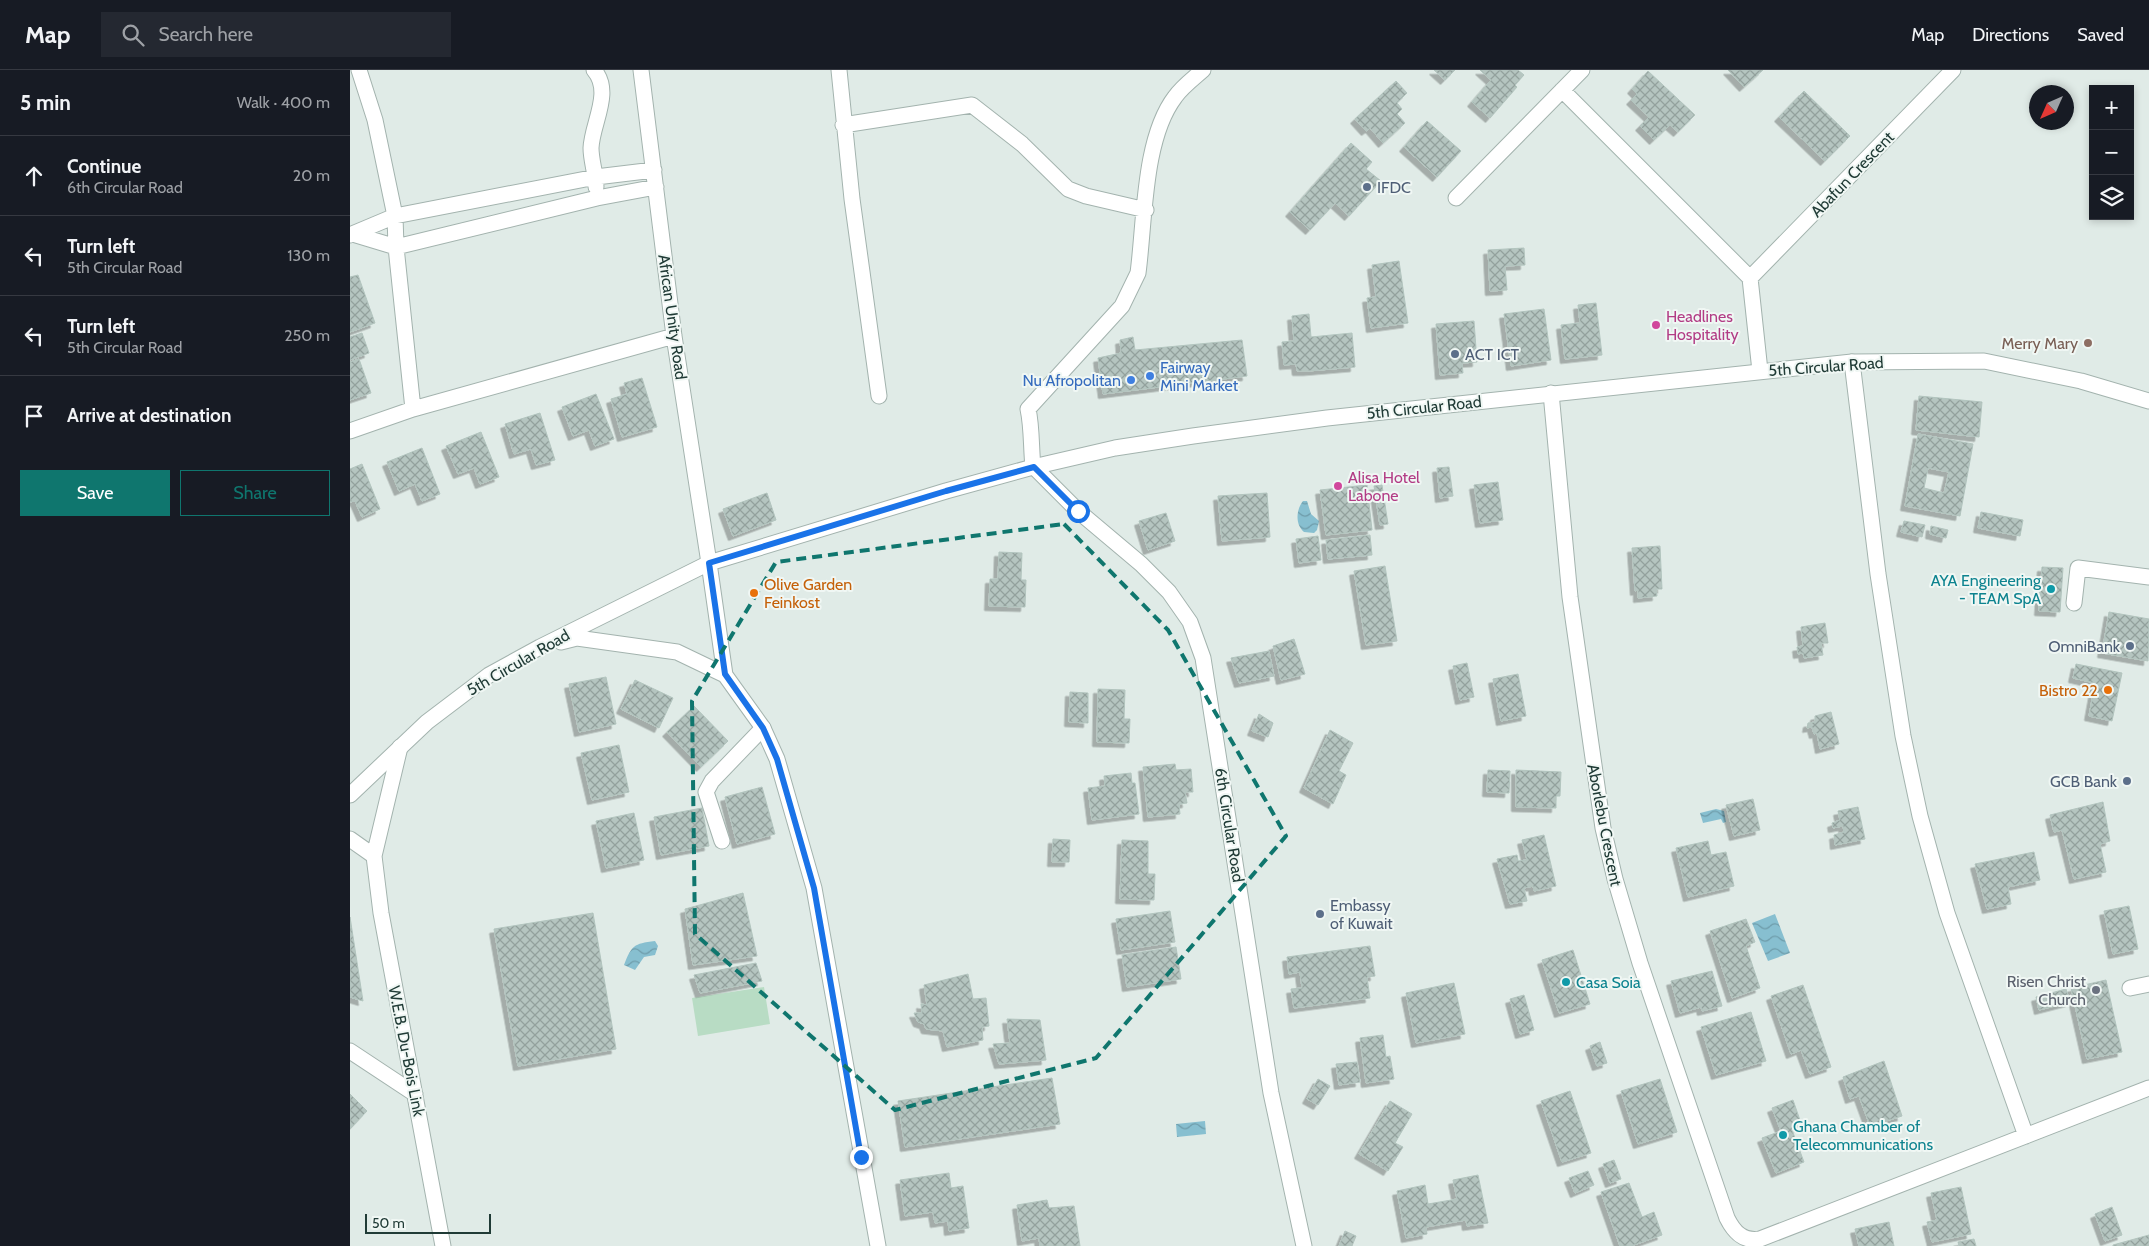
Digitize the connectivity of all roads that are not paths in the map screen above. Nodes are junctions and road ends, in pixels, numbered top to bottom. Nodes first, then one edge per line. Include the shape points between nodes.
1 (359, 70) edge
2 (594, 70) edge
3 (642, 70) edge
4 (839, 70) edge
5 (1203, 70) edge
6 (1582, 70) edge
7 (1953, 70) edge
8 (1562, 90) junction
9 (843, 125) junction
10 (654, 170) junction
11 (596, 178) junction
12 (656, 187) junction
13 (597, 198) junction
14 (1456, 198) dead end
15 (1146, 210) junction
16 (395, 216) junction
17 (352, 234) edge
18 (396, 247) junction
19 (1750, 278) junction
20 (674, 336) junction
21 (1852, 362) junction
22 (1760, 371) junction
23 (1551, 393) junction
24 (879, 396) dead end
25 (2149, 401) edge
26 (413, 409) junction
27 (350, 431) edge
28 (1034, 467) junction
29 (709, 563) junction
30 (2149, 577) edge
31 (2074, 603) dead end
32 (540, 647) junction
33 (725, 674) junction
34 (763, 728) junction
35 (400, 747) junction
36 (350, 795) edge
37 (350, 839) edge
38 (722, 840) dead end
39 (374, 856) junction
40 (2149, 984) edge
41 (2130, 988) dead end
42 (350, 1051) edge
43 (2149, 1088) edge
44 (416, 1094) junction
45 (2026, 1136) junction
46 (444, 1246) edge
47 (878, 1246) edge
48 (1304, 1246) edge

1 - 16 street via 375,120
2 - 11 street via 603,84 603,95 592,131 591,151
3 - 10 street, African Unity Road
4 - 9 street
5 - 15 street via 1175,96 1156,137
6 - 8 street
7 - 19 street, Abafun Crescent
8 - 14 street
8 - 19 street
9 - 15 street via 972,105 1022,144 1068,189
9 - 24 street
10 - 11 street
10 - 12 street, African Unity Road
11 - 13 street
11 - 16 street
12 - 13 street
12 - 20 street, African Unity Road
13 - 18 street
15 - 28 street via 1138,273 1122,306 1028,409
16 - 17 street
16 - 18 street
17 - 18 street
18 - 26 street
19 - 22 street
20 - 26 street
20 - 29 street, African Unity Road
21 - 22 street, 5th Circular Road
21 - 25 street, 5th Circular Road via 1984,361 2081,381
21 - 45 street via 1878,574 1903,736 1920,816 1947,913
22 - 23 street, 5th Circular Road
23 - 28 street, 5th Circular Road via 1193,436 1115,448
23 - 45 street, Aborlebu Crescent via 1570,597 1603,828 1640,964 1726,1218 1733,1230 1742,1237 1760,1239
26 - 27 street
28 - 29 street, 5th Circular Road
28 - 48 street, 6th Circular Road via 1168,592 1190,622 1204,658 1271,1093
29 - 32 street, 5th Circular Road
29 - 33 street
30 - 31 street via 2078,568
32 - 33 street via 577,638 604,641 676,652
32 - 35 street, 5th Circular Road via 482,680
33 - 34 street
34 - 38 street via 712,781 706,792
34 - 47 street via 777,759 814,888
35 - 36 street, 5th Circular Road
35 - 39 street, W.E.B. Du-Bois Link
37 - 39 street
39 - 44 street, W.E.B. Du-Bois Link via 381,913
40 - 41 street
42 - 44 street
43 - 45 street
44 - 46 street, W.E.B. Du-Bois Link

